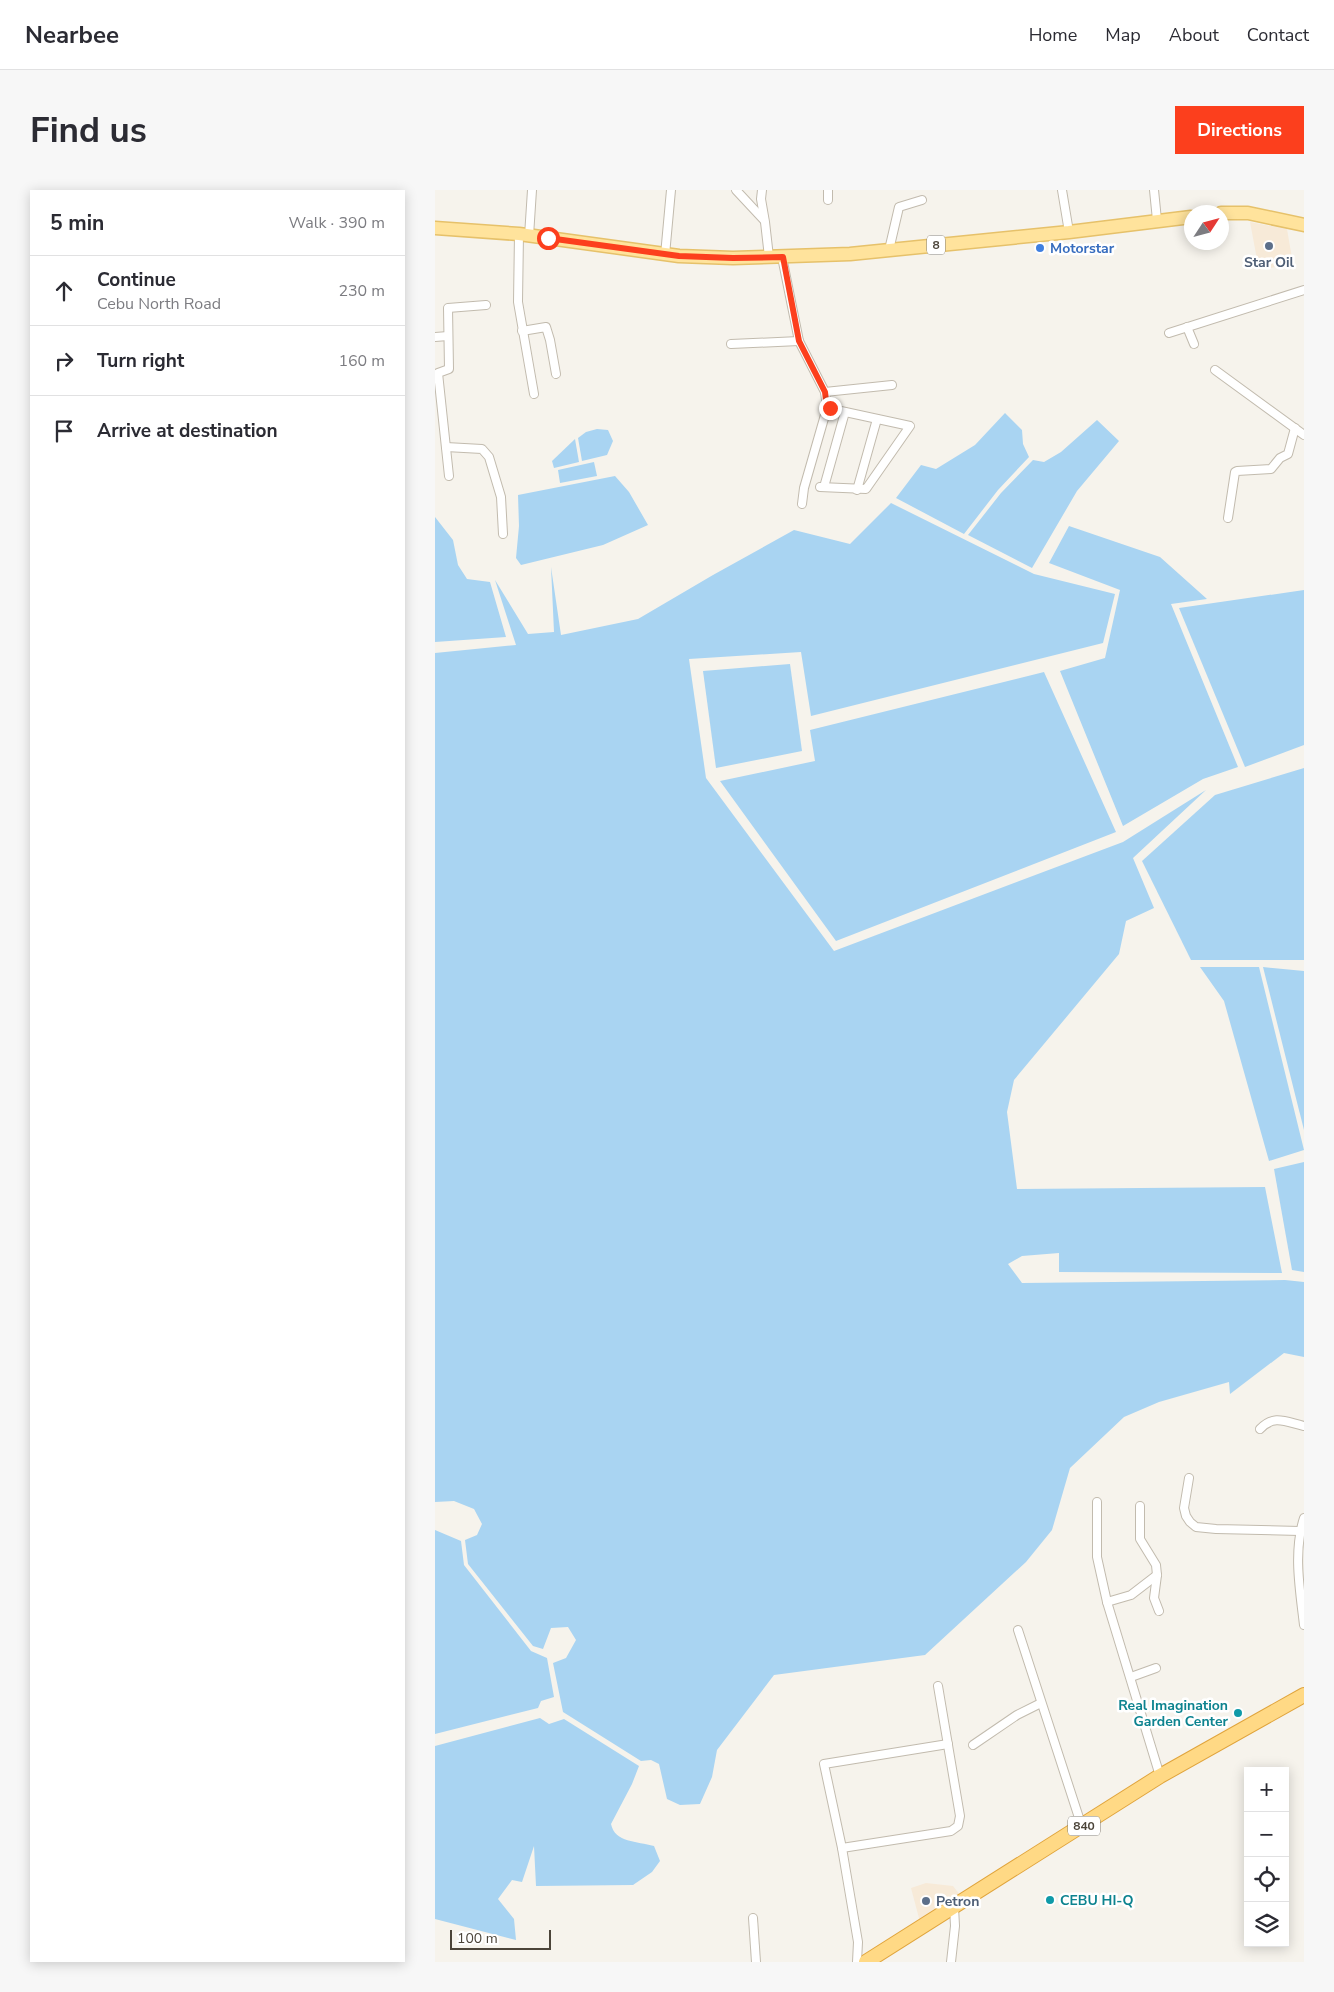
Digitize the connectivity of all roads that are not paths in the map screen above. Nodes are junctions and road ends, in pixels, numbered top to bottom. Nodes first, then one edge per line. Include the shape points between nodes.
1 (532, 190) edge
2 (671, 190) edge
3 (736, 190) edge
4 (763, 190) edge
5 (828, 190) edge
6 (1063, 190) edge
7 (1154, 190) edge
8 (828, 200) dead end
9 (922, 200) dead end
10 (1229, 214) edge
11 (1184, 218) edge
12 (1157, 220) junction
13 (765, 222) junction
14 (1304, 225) edge
15 (436, 227) edge
16 (1069, 232) junction
17 (524, 235) junction
18 (889, 250) junction
19 (665, 255) junction
20 (769, 257) junction
21 (783, 257) junction
22 (1304, 290) edge
23 (486, 305) dead end
24 (1187, 327) junction
25 (522, 331) junction
26 (1169, 333) dead end
27 (448, 336) junction
28 (435, 337) edge
29 (799, 341) junction
30 (731, 344) dead end
31 (1194, 344) dead end
32 (1215, 370) dead end
33 (556, 374) dead end
34 (892, 385) dead end
35 (825, 392) junction
36 (534, 394) dead end
37 (827, 408) junction
38 (845, 412) junction
39 (877, 419) junction
40 (1295, 428) junction
41 (1304, 435) edge
42 (446, 447) junction
43 (449, 476) dead end
44 (857, 490) junction
45 (803, 504) dead end
46 (1228, 518) dead end
47 (503, 534) dead end
48 (1304, 1426) edge
49 (1260, 1429) dead end
50 (1189, 1478) dead end
51 (1097, 1502) dead end
52 (1140, 1506) dead end
53 (1304, 1518) edge
54 (1300, 1531) junction
55 (1157, 1575) junction
56 (1107, 1602) junction
57 (1159, 1611) dead end
58 (1304, 1625) edge
59 (1018, 1630) dead end
60 (1156, 1668) dead end
61 (1131, 1677) junction
62 (938, 1686) dead end
63 (1304, 1695) edge
64 (1041, 1703) junction
65 (949, 1744) junction
66 (973, 1745) dead end
67 (1161, 1776) junction
68 (1082, 1827) junction
69 (842, 1848) junction
70 (954, 1907) junction
71 (753, 1918) dead end
72 (871, 1961) edge
73 (756, 1962) edge
74 (857, 1962) edge
75 (951, 1962) edge

1 - 17 street
2 - 19 street
3 - 13 street
4 - 13 street via 761,199
5 - 8 street
6 - 16 street
7 - 12 street
9 - 18 street via 899,207
10 - 14 main road via 1244,213
11 - 12 main road, 8
12 - 16 main road, 8
13 - 20 street
15 - 17 main road, 8
16 - 18 main road, 8
17 - 19 main road, 8
17 - 25 street via 519,302
18 - 21 main road, 8
19 - 20 main road, 8
20 - 21 main road, 8
21 - 29 street
22 - 24 street
23 - 27 street via 448,308
24 - 26 street
24 - 31 street
25 - 33 street via 546,327
25 - 36 street
27 - 28 street
27 - 42 street via 449,369 438,373
29 - 30 street
29 - 35 street
32 - 40 street
34 - 35 street
35 - 37 street
37 - 38 street
37 - 45 street via 804,488
38 - 39 street
38 - 44 street via 822,487
39 - 44 street
39 - 44 street via 909,426 867,489
40 - 41 street
40 - 46 street via 1288,454 1280,458 1274,467 1235,472
42 - 43 street
42 - 47 street via 482,449 489,457 501,497
48 - 49 street via 1274,1419
50 - 54 street via 1184,1508 1186,1516 1196,1527
51 - 56 street via 1097,1557
52 - 55 street via 1140,1540 1156,1565
53 - 54 street
54 - 58 street via 1298,1572
55 - 56 street via 1131,1595
55 - 57 street via 1154,1598
56 - 61 street
59 - 64 street
60 - 61 street
61 - 67 street
62 - 65 street
63 - 67 highway, 840
64 - 66 street
64 - 68 street
65 - 69 street via 960,1816 958,1826 951,1831
65 - 69 street via 824,1764
67 - 68 highway, 840
68 - 70 highway, 840
69 - 74 street via 858,1942
70 - 72 highway, 840
70 - 75 street
71 - 73 street

